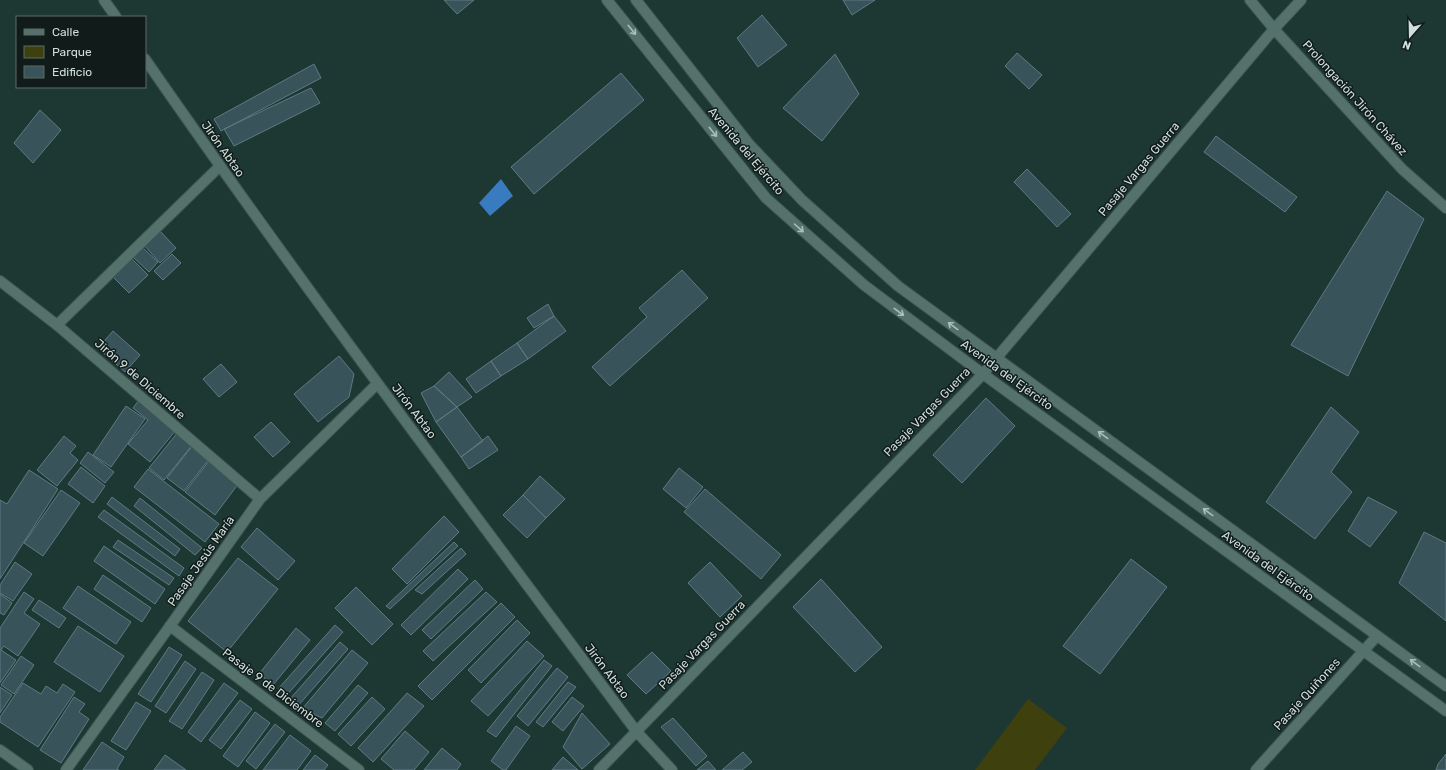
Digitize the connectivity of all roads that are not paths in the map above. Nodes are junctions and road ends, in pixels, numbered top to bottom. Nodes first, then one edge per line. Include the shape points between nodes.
1 (104, 0) edge
2 (607, 0) edge
3 (636, 0) edge
4 (1250, 0) edge
5 (1301, 0) edge
6 (115, 16) edge
7 (1274, 29) junction
8 (146, 60) edge
9 (219, 166) junction
10 (1446, 208) edge
11 (0, 281) edge
12 (57, 325) junction
13 (996, 358) junction
14 (983, 374) junction
15 (377, 384) junction
16 (260, 500) junction
17 (170, 626) junction
18 (1377, 636) junction
19 (1364, 651) junction
20 (1446, 686) edge
21 (1446, 711) edge
22 (636, 731) junction
23 (0, 750) edge
24 (28, 770) edge
25 (66, 770) edge
26 (359, 770) edge
27 (599, 770) edge
28 (672, 770) edge
29 (1256, 770) edge

1 - 6 street
2 -> 14 street, Avenida del Ejército via 766,198 864,285
13 -> 3 street, Avenida del Ejército via 898,286 802,200 749,144
4 - 7 street, Prolongación Jirón Chávez
5 - 7 street, Pasaje Vargas Guerra
7 - 10 street, Prolongación Jirón Chávez via 1402,169
7 - 13 street, Pasaje Vargas Guerra
8 - 9 street, Jirón Abtao
9 - 12 street
9 - 15 street, Jirón Abtao
11 - 12 street, Jirón 9 de Diciembre
12 - 16 street, Jirón 9 de Diciembre
13 - 14 street, Pasaje Vargas Guerra
18 -> 13 street, Avenida del Ejército
14 - 19 street, Avenida del Ejército
14 - 22 street, Pasaje Vargas Guerra
15 - 16 street, Pasaje Jesús María
15 - 22 street, Jirón Abtao
16 - 17 street, Pasaje Jesús María
17 - 25 street, Pasaje Jesús María
17 - 26 street, Pasaje 9 de Diciembre
18 - 19 street, Pasaje Quiñones
20 -> 18 street, Avenida del Ejército
19 - 21 street, Avenida del Ejército
19 - 29 street, Pasaje Quiñones
22 - 27 street, Pasaje Vargas Guerra
22 - 28 street, Jirón Abtao
23 - 24 street

